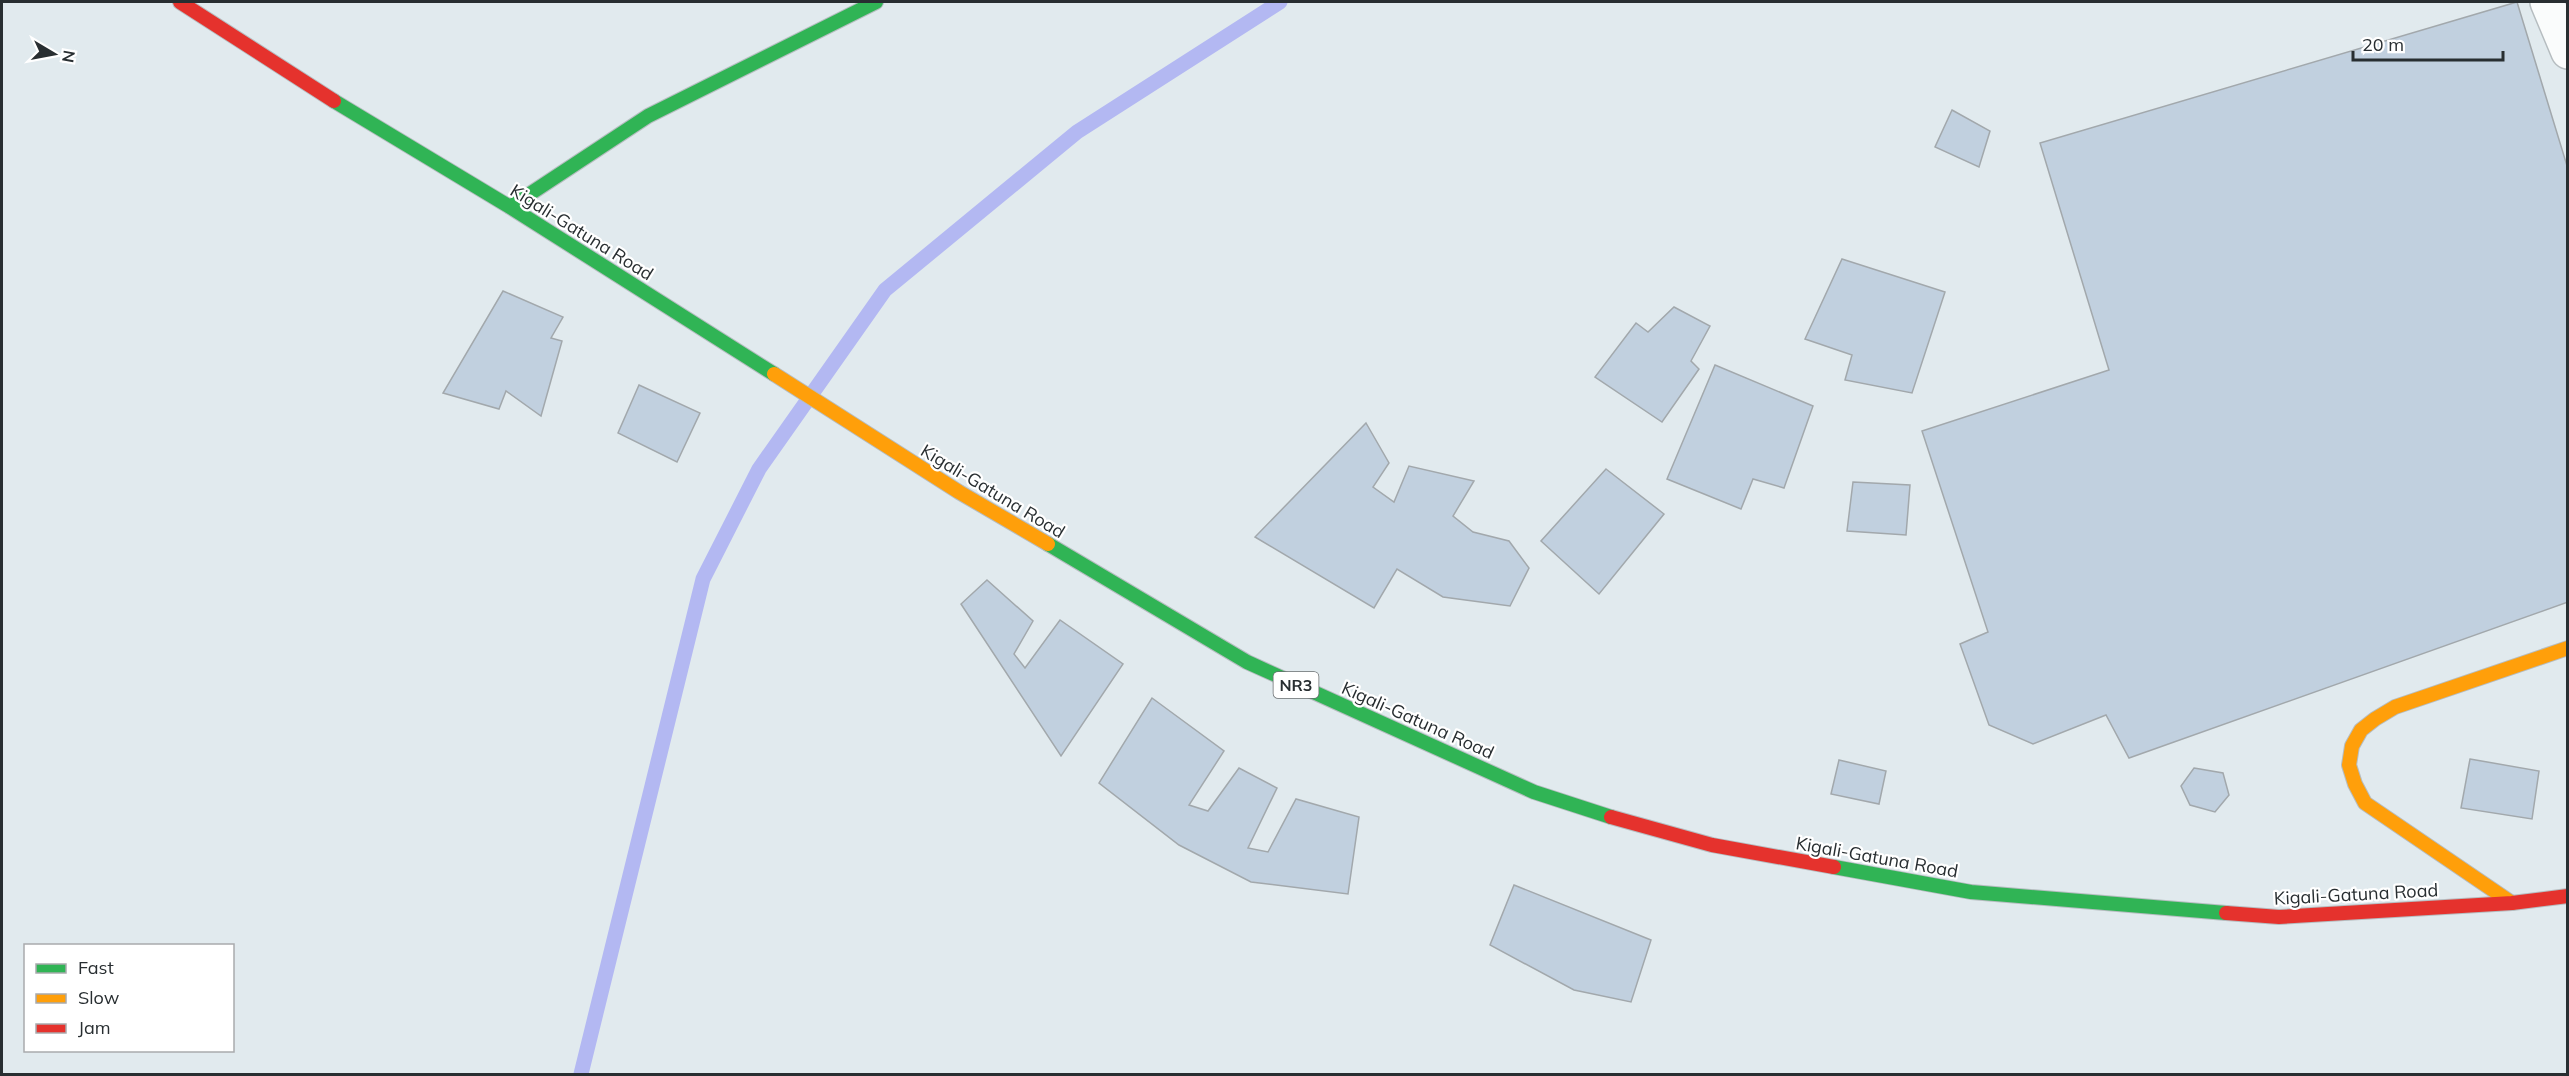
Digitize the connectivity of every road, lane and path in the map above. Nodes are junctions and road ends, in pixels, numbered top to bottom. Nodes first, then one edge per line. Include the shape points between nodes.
1 (180, 2) edge
2 (876, 2) edge
3 (2547, 2) edge
4 (2568, 52) edge
5 (510, 207) junction
6 (2568, 648) edge
7 (2568, 896) edge
8 (2512, 903) junction

1 - 5 main road, Kigali-Gatuna Road / NR3
2 - 5 main road via 648,116
3 - 4 street
5 - 8 main road, Kigali-Gatuna Road / NR3 via 959,492 1246,663 1534,792 1644,828 1712,844 1971,892 2279,917
6 - 8 main road via 2395,706 2361,730 2352,746 2349,765 2365,803
7 - 8 main road, Kigali-Gatuna Road / NR3

